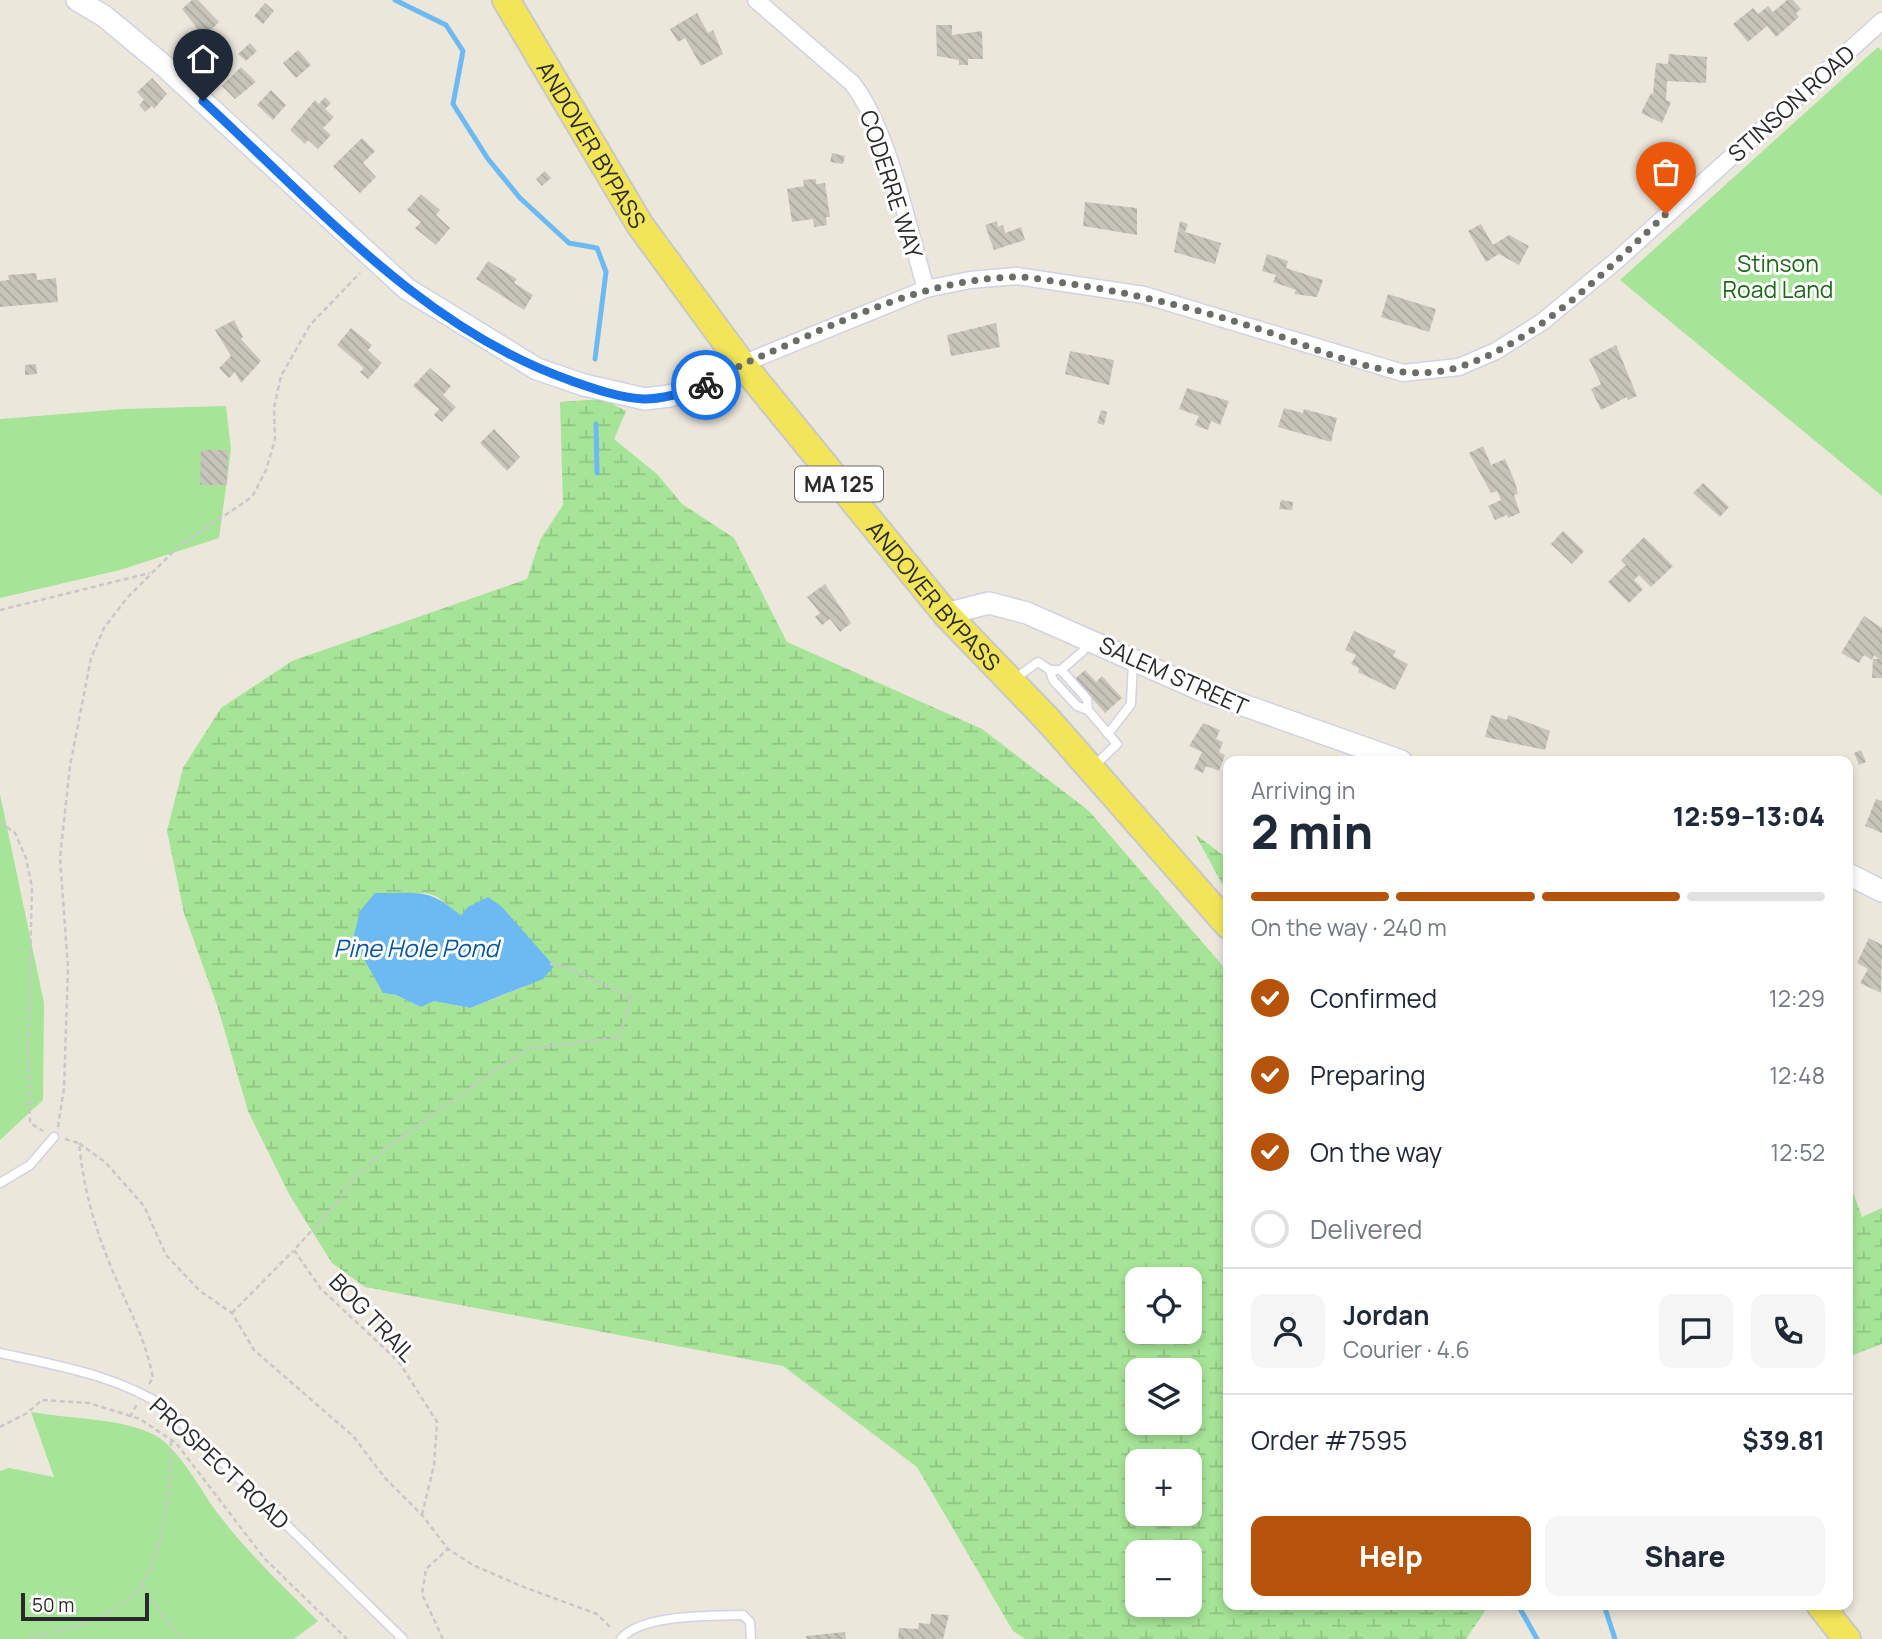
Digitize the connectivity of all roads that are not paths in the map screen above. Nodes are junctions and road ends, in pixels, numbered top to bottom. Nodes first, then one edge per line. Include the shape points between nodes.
1 (77, 0) edge
2 (506, 0) edge
3 (756, 0) edge
4 (1882, 21) edge
5 (926, 289) junction
6 (742, 364) junction
7 (946, 614) junction
8 (1090, 638) junction
9 (1133, 658) junction
10 (1050, 670) junction
11 (1062, 670) junction
12 (1011, 682) junction
13 (1088, 710) junction
14 (1108, 734) junction
15 (1387, 756) edge
16 (1091, 770) junction
17 (1853, 876) edge
18 (1882, 891) edge
19 (1223, 919) edge
20 (54, 1137) road end
21 (0, 1182) edge
22 (0, 1353) edge
23 (1825, 1610) edge
24 (402, 1639) edge
25 (621, 1639) edge
26 (751, 1639) edge
27 (1847, 1639) edge

1 - 6 street via 104,16 163,65 407,289 537,369 645,399 716,382
2 - 6 main road, ANDOVER BYPASS / MA 125 via 640,225
3 - 5 street, CODERRE WAY via 852,83 864,99 882,140
4 - 5 street, STINSON ROAD via 1616,261 1496,351 1459,367 1403,373 1144,295 1078,285 1016,276
5 - 6 street, STINSON ROAD
6 - 7 main road, ANDOVER BYPASS / MA 125
7 - 8 street, SALEM STREET via 989,603
7 - 12 main road, ANDOVER BYPASS / MA 125
8 - 9 street, SALEM STREET
8 - 11 lane
9 - 14 lane via 1131,704
9 - 15 street, SALEM STREET via 1201,690
10 - 11 lane
10 - 12 lane via 1038,662
10 - 13 lane via 1077,706
11 - 13 lane via 1087,699
12 - 16 main road, ANDOVER BYPASS / MA 125
13 - 14 lane
14 - 16 lane via 1117,744
16 - 19 main road, ANDOVER BYPASS / MA 125
17 - 18 street
20 - 21 lane via 30,1165
22 - 24 lane, PROSPECT ROAD via 108,1378 168,1409
23 - 27 main road
25 - 26 lane via 628,1630 649,1622 743,1615 750,1622

